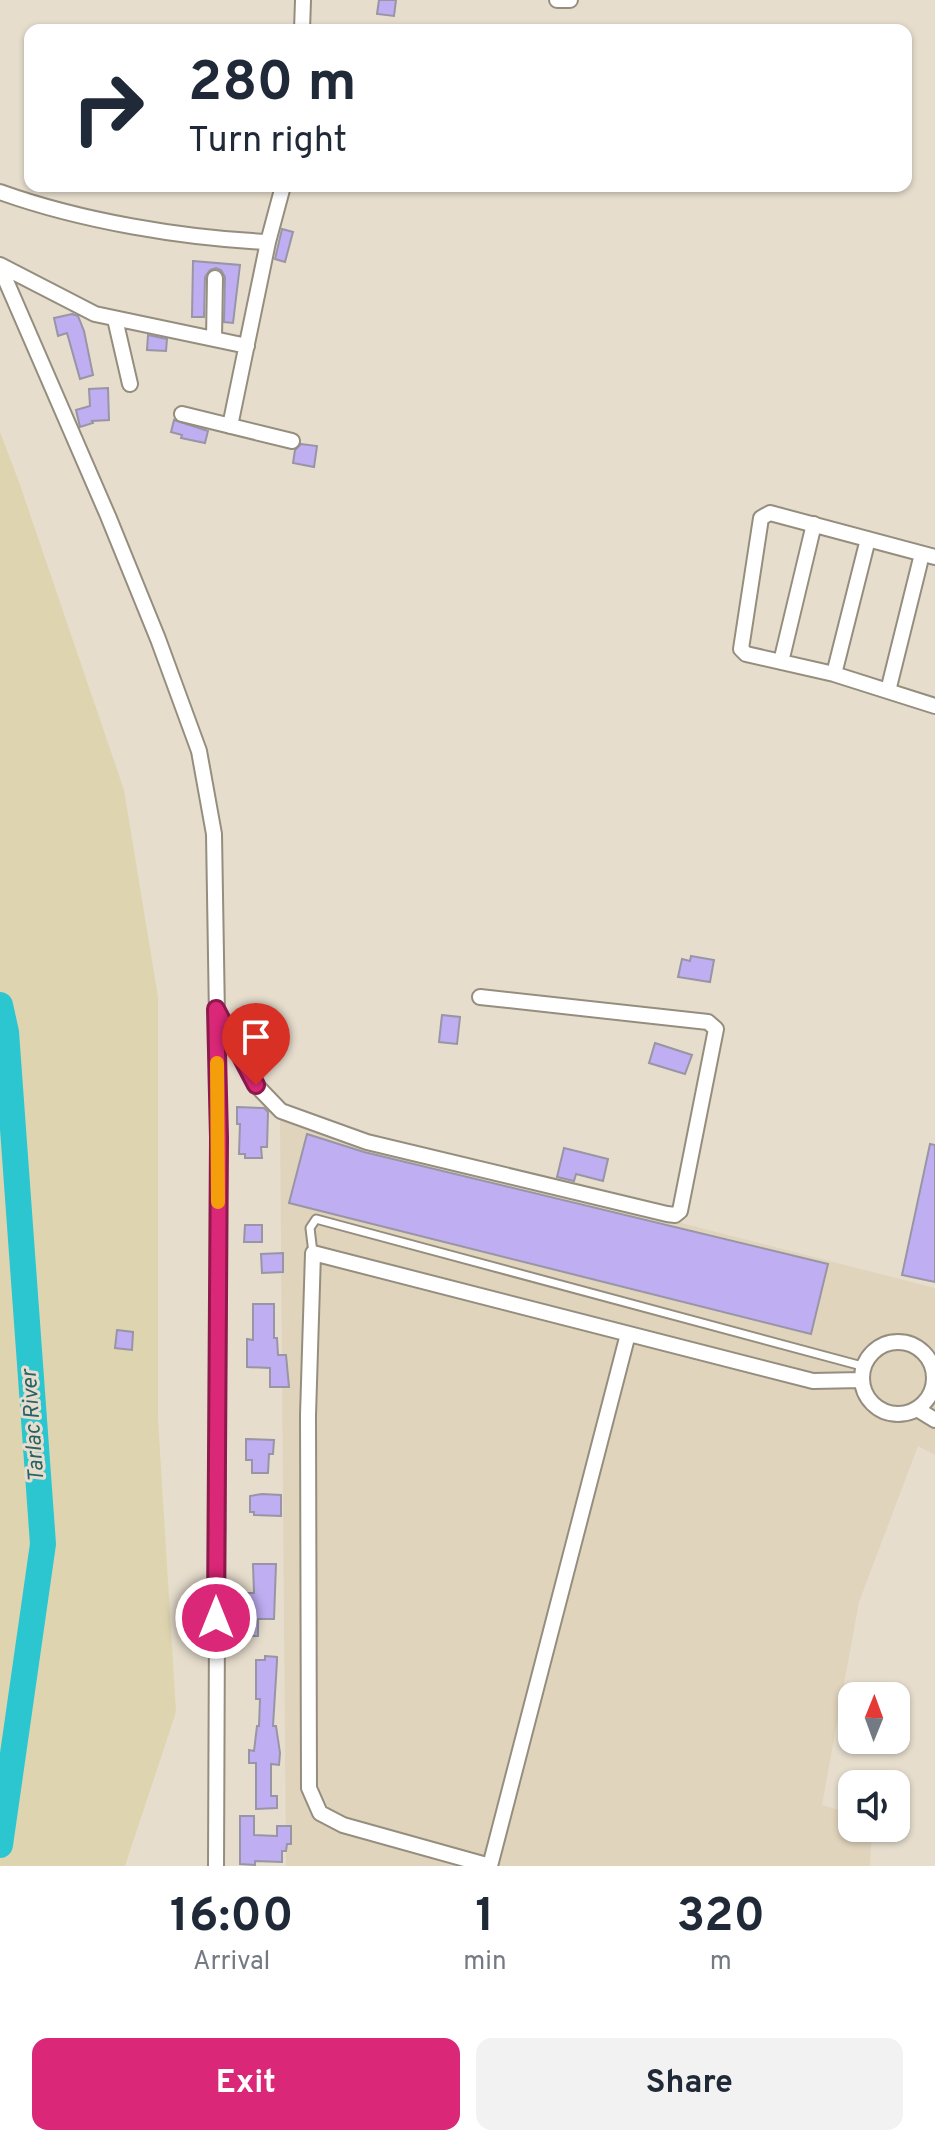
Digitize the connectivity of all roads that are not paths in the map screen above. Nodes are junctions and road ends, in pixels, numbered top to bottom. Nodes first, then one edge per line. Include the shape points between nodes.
1 (303, 0) edge
2 (557, 0) edge
3 (570, 0) edge
4 (302, 24) edge
5 (0, 192) edge
6 (281, 192) edge
7 (268, 242) junction
8 (0, 266) edge
9 (215, 278) dead end
10 (115, 319) junction
11 (214, 339) junction
12 (247, 346) junction
13 (130, 384) dead end
14 (182, 414) dead end
15 (230, 426) junction
16 (292, 441) dead end
17 (814, 524) junction
18 (868, 539) junction
19 (929, 556) edge
20 (781, 662) junction
21 (834, 674) junction
22 (888, 691) junction
23 (935, 706) edge
24 (480, 997) dead end
25 (216, 1009) junction
26 (313, 1253) junction
27 (628, 1334) junction
28 (862, 1373) junction
29 (934, 1386) edge
30 (917, 1409) junction
31 (935, 1420) edge
32 (216, 1866) edge
33 (490, 1866) edge

1 - 4 street
2 - 3 street
5 - 7 street via 41,207 207,239
6 - 7 street
7 - 12 street
8 - 10 street
8 - 25 street via 114,530 199,751 214,834
9 - 11 street
10 - 11 street
10 - 13 street
11 - 12 street
12 - 15 street
14 - 15 street
15 - 16 street
17 - 18 street
17 - 20 street
17 - 20 street via 770,513 761,518 741,649
18 - 19 street
18 - 21 street
19 - 22 street
20 - 21 street
21 - 22 street
22 - 23 street
24 - 25 street via 713,1025 680,1211 667,1214 521,1181 367,1142 281,1111 256,1085
25 - 32 street
26 - 27 street
26 - 28 lane via 310,1228 316,1219
26 - 33 street via 309,1788 320,1813 343,1825
27 - 28 street via 813,1381
27 - 33 street
28 - 29 street via 874,1349 892,1341 912,1344 928,1356
28 - 30 street via 866,1398 880,1410 899,1415
29 - 30 street
30 - 31 street

